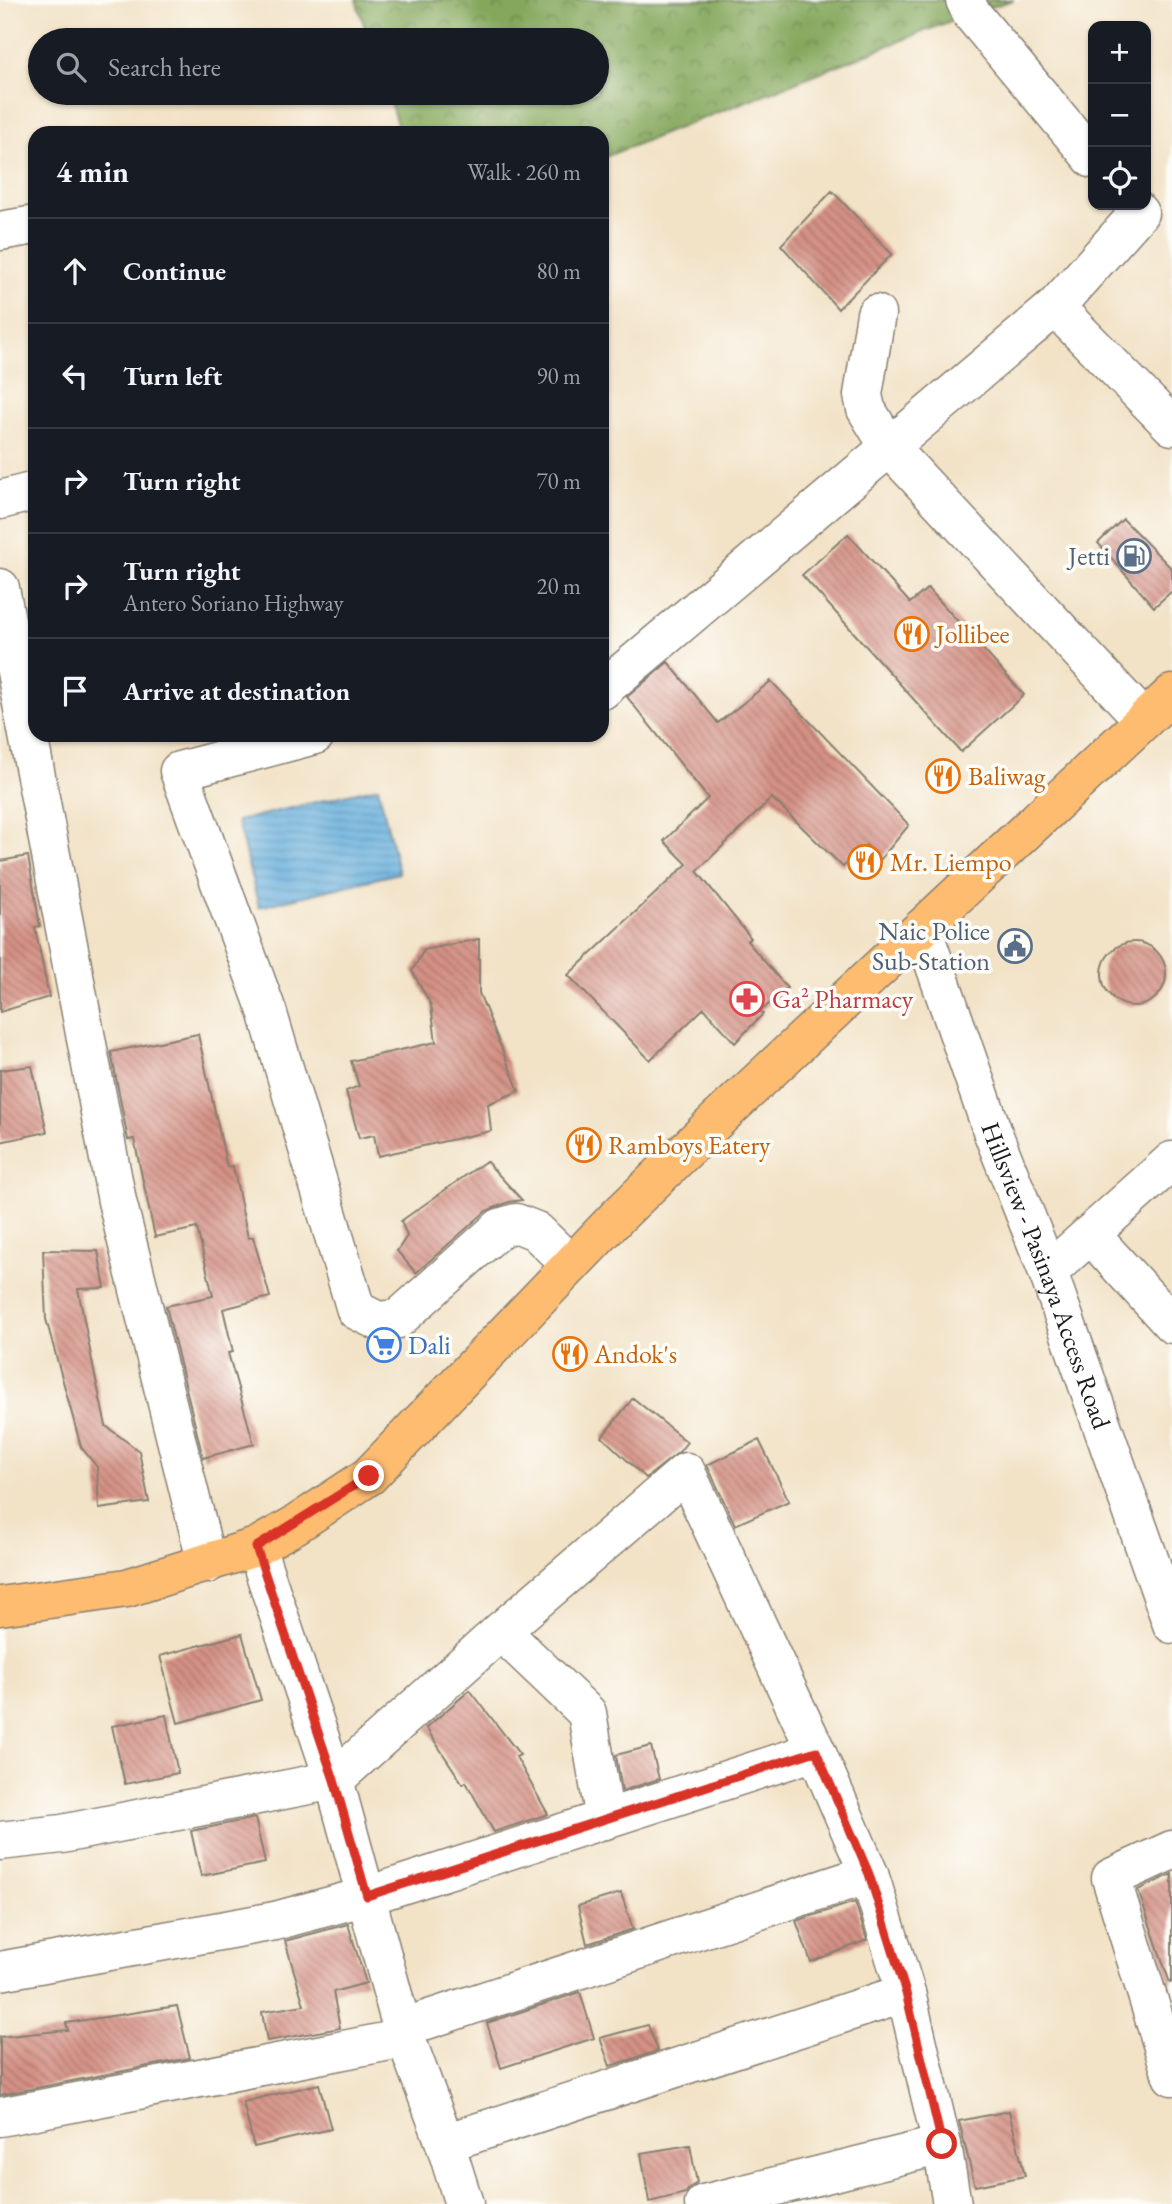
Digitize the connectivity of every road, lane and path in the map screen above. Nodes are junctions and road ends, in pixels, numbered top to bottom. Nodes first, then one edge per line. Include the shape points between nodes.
1 (965, 0) edge
2 (1088, 153) edge
3 (1136, 210) edge
4 (28, 226) edge
5 (0, 231) edge
6 (1055, 307) junction
7 (876, 313) dead end
8 (1172, 426) edge
9 (889, 447) junction
10 (28, 494) edge
11 (0, 500) edge
12 (0, 588) edge
13 (609, 684) edge
14 (1172, 694) edge
15 (1144, 720) junction
16 (292, 742) edge
17 (17, 766) edge
18 (922, 928) junction
19 (1168, 1172) edge
20 (1090, 1234) junction
21 (570, 1265) junction
22 (1048, 1272) junction
23 (1172, 1324) edge
24 (256, 1547) junction
25 (207, 1564) junction
26 (0, 1606) edge
27 (1172, 1624) edge
28 (501, 1632) junction
29 (816, 1751) junction
30 (334, 1780) junction
31 (605, 1820) junction
32 (0, 1841) edge
33 (1172, 1850) edge
34 (869, 1874) junction
35 (367, 1896) junction
36 (0, 1971) edge
37 (906, 1993) junction
38 (403, 2033) junction
39 (1172, 2076) edge
40 (0, 2117) edge
41 (445, 2143) junction
42 (942, 2144) junction
43 (464, 2204) edge
44 (704, 2204) edge
45 (952, 2204) edge

1 - 2 street
3 - 6 street via 1139,213
4 - 5 street
6 - 8 street
6 - 9 street
7 - 9 street via 863,395 866,409
9 - 13 street
9 - 15 street
10 - 11 street
12 - 17 street
14 - 15 main road
15 - 18 main road
16 - 21 street via 178,771 267,1011 356,1310 378,1321 398,1319 500,1228 516,1223 536,1231
17 - 25 street
18 - 21 main road
18 - 22 street, Hillsview - Pasinaya Access Road via 994,1136
19 - 20 street
20 - 22 street
20 - 23 street
21 - 24 main road via 369,1476
22 - 27 street, Hillsview - Pasinaya Access Road
24 - 25 main road
24 - 30 street
25 - 26 main road via 127,1588
28 - 29 street via 687,1472
28 - 30 street
28 - 31 street via 587,1713
29 - 31 street
29 - 34 street
30 - 32 street via 62,1834
30 - 35 street
31 - 35 street
33 - 39 street via 1111,1878
34 - 37 street
34 - 38 street
35 - 36 street via 275,1921
35 - 38 street
37 - 41 street
37 - 42 street
38 - 40 street
38 - 41 street
41 - 43 street
42 - 44 street
42 - 45 street

